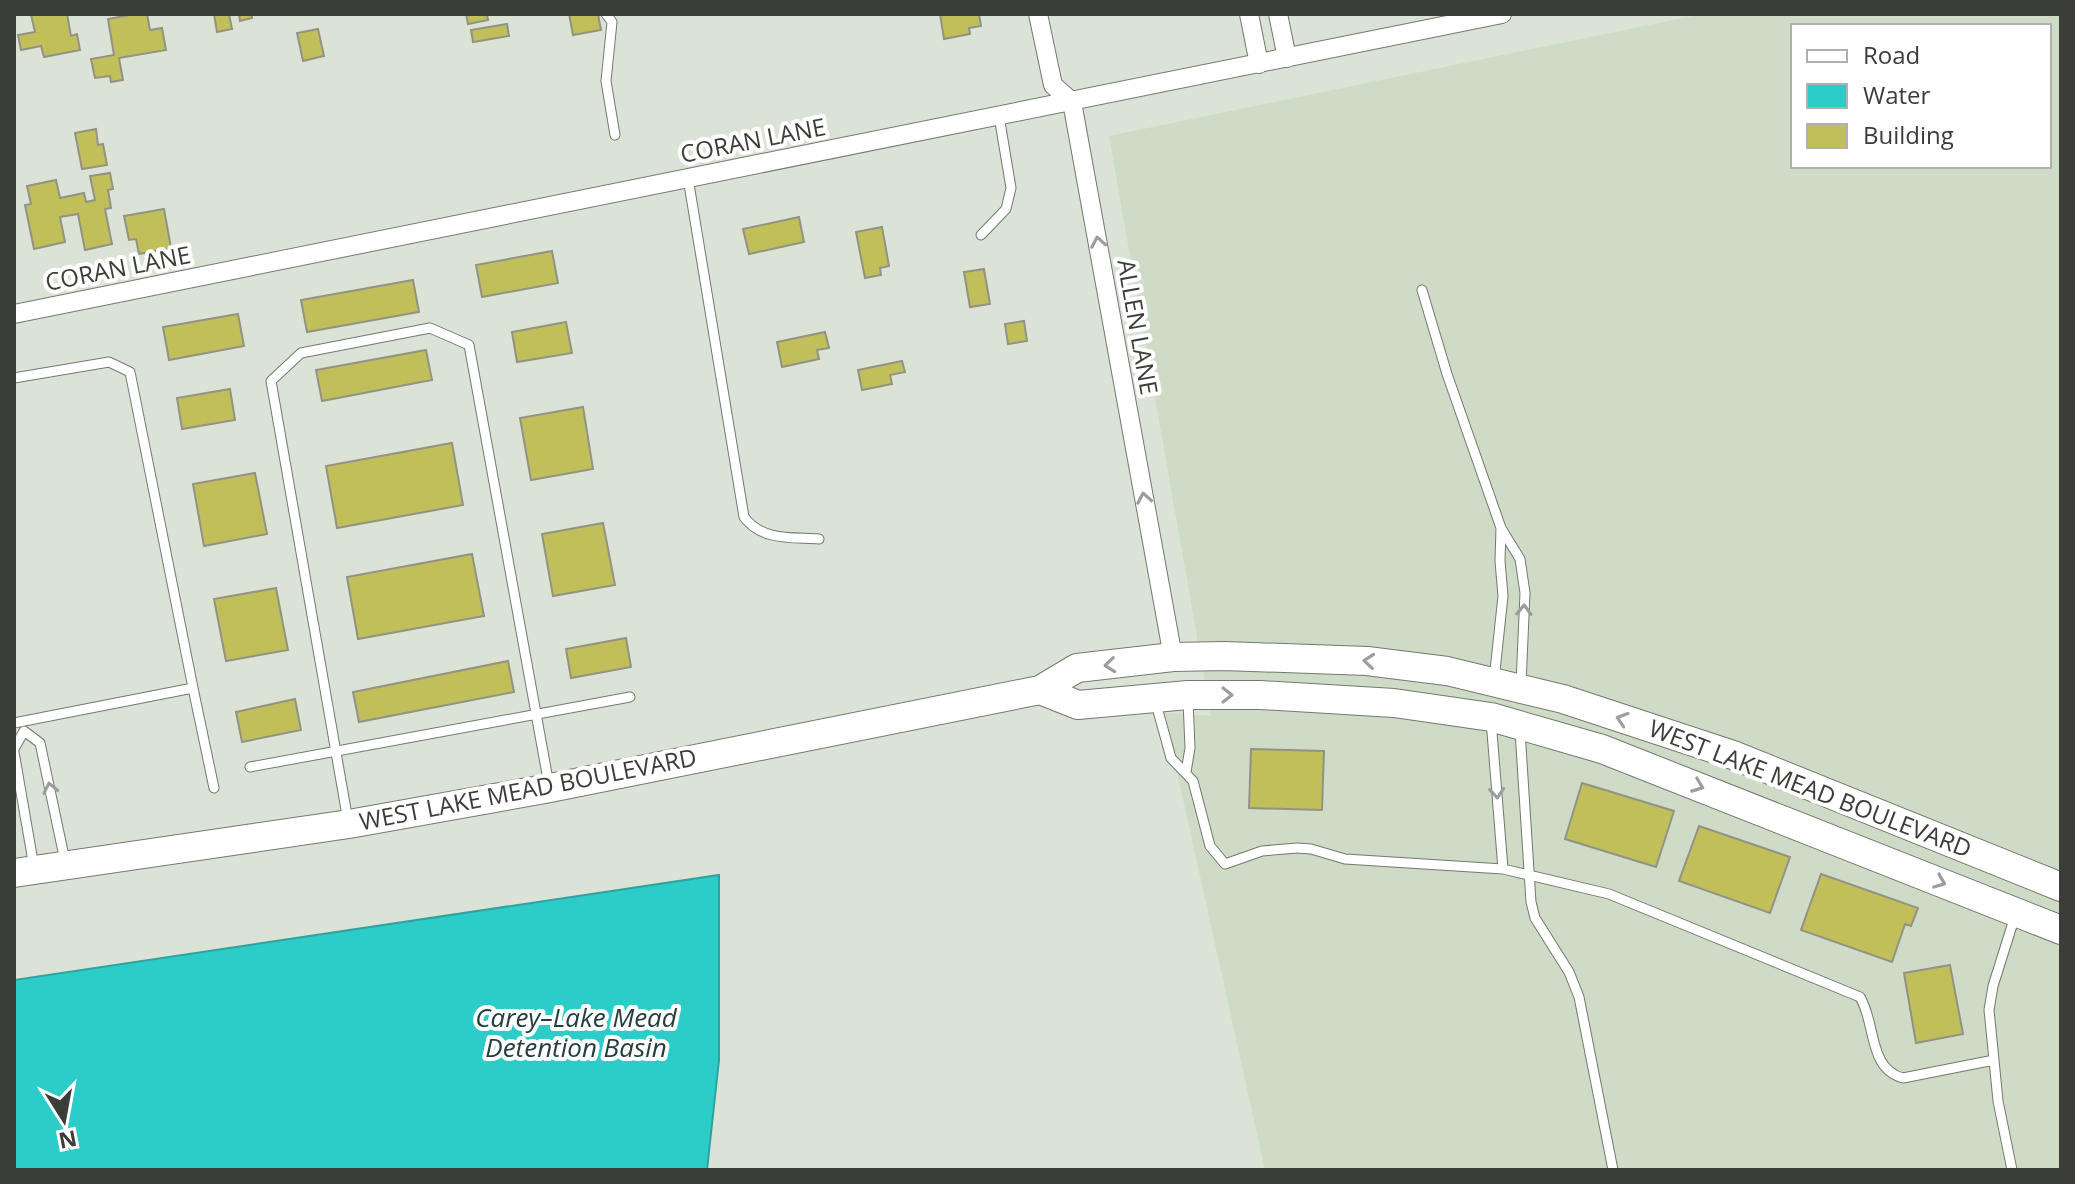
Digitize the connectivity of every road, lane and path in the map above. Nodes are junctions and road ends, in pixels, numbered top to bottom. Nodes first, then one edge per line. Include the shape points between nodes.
1 (606, 14) edge
2 (1038, 14) edge
3 (1249, 14) edge
4 (1278, 14) edge
5 (1502, 14) edge
6 (1287, 58) junction
7 (1259, 64) junction
8 (1072, 102) junction
9 (999, 116) junction
10 (615, 135) dead end
11 (688, 178) junction
12 (981, 235) dead end
13 (1422, 290) dead end
14 (14, 314) edge
15 (14, 378) edge
16 (1501, 528) junction
17 (819, 539) dead end
18 (1173, 657) junction
19 (1508, 684) junction
20 (193, 688) junction
21 (1040, 690) junction
22 (1188, 695) junction
23 (630, 697) dead end
24 (1155, 697) junction
25 (536, 713) junction
26 (1491, 717) junction
27 (1519, 724) junction
28 (20, 725) edge
29 (14, 750) edge
30 (336, 751) junction
31 (250, 767) dead end
32 (1186, 772) junction
33 (214, 788) dead end
34 (550, 788) junction
35 (349, 824) junction
36 (66, 865) junction
37 (1503, 869) junction
38 (24, 871) edge
39 (2029, 874) junction
40 (1529, 876) junction
41 (2061, 887) edge
42 (2016, 912) junction
43 (2061, 930) edge
44 (1994, 1060) junction
45 (1613, 1170) edge
46 (2012, 1170) edge

1 - 10 lane via 612,22 606,81
2 - 8 street, ALLEN LANE via 1053,85
3 - 7 street
4 - 6 street
5 - 6 street, CORAN LANE
6 - 7 street, CORAN LANE
7 - 8 street, CORAN LANE
8 - 9 street, CORAN LANE
18 -> 8 street, ALLEN LANE
9 - 11 street, CORAN LANE
9 - 12 lane via 1011,188 1006,209
11 - 14 street, CORAN LANE
11 - 17 lane via 744,517 752,529 767,535
13 - 16 lane
15 - 20 lane via 109,362 130,372
16 - 19 lane
19 -> 16 lane via 1525,593 1520,559
19 -> 18 main road, WEST LAKE MEAD BOULEVARD via 1367,661
18 -> 21 main road, WEST LAKE MEAD BOULEVARD via 1077,668
19 - 26 main road
19 - 27 main road
39 -> 19 main road, WEST LAKE MEAD BOULEVARD via 1733,755
20 - 28 lane
20 - 33 lane
21 - 24 main road, WEST LAKE MEAD BOULEVARD via 1078,705
21 - 34 main road, WEST LAKE MEAD BOULEVARD
22 - 24 main road, WEST LAKE MEAD BOULEVARD
22 -> 26 main road, WEST LAKE MEAD BOULEVARD via 1322,697
22 - 32 lane
23 - 25 lane
24 - 32 lane via 1171,758
25 - 30 lane
25 - 30 lane via 469,345 430,328 301,353 271,381
25 - 34 lane
26 - 27 main road, WEST LAKE MEAD BOULEVARD
26 -> 37 lane
27 - 40 lane
27 -> 42 main road, WEST LAKE MEAD BOULEVARD via 1671,775
28 - 29 lane
36 -> 28 lane via 40,743
29 - 38 lane
30 - 31 lane
30 - 35 lane
32 - 37 lane via 1210,846 1225,864 1262,851 1297,848 1345,859
34 - 35 main road, WEST LAKE MEAD BOULEVARD
35 - 36 main road, WEST LAKE MEAD BOULEVARD
36 - 38 main road, WEST LAKE MEAD BOULEVARD
37 - 40 lane
39 - 41 main road, WEST LAKE MEAD BOULEVARD
39 - 42 main road
40 - 44 lane via 1609,894 1853,992 1866,1006 1881,1066 1892,1075 1903,1078
40 - 45 lane via 1535,918 1579,997
42 - 43 main road, WEST LAKE MEAD BOULEVARD
42 - 44 lane via 1989,1010
44 - 46 lane

